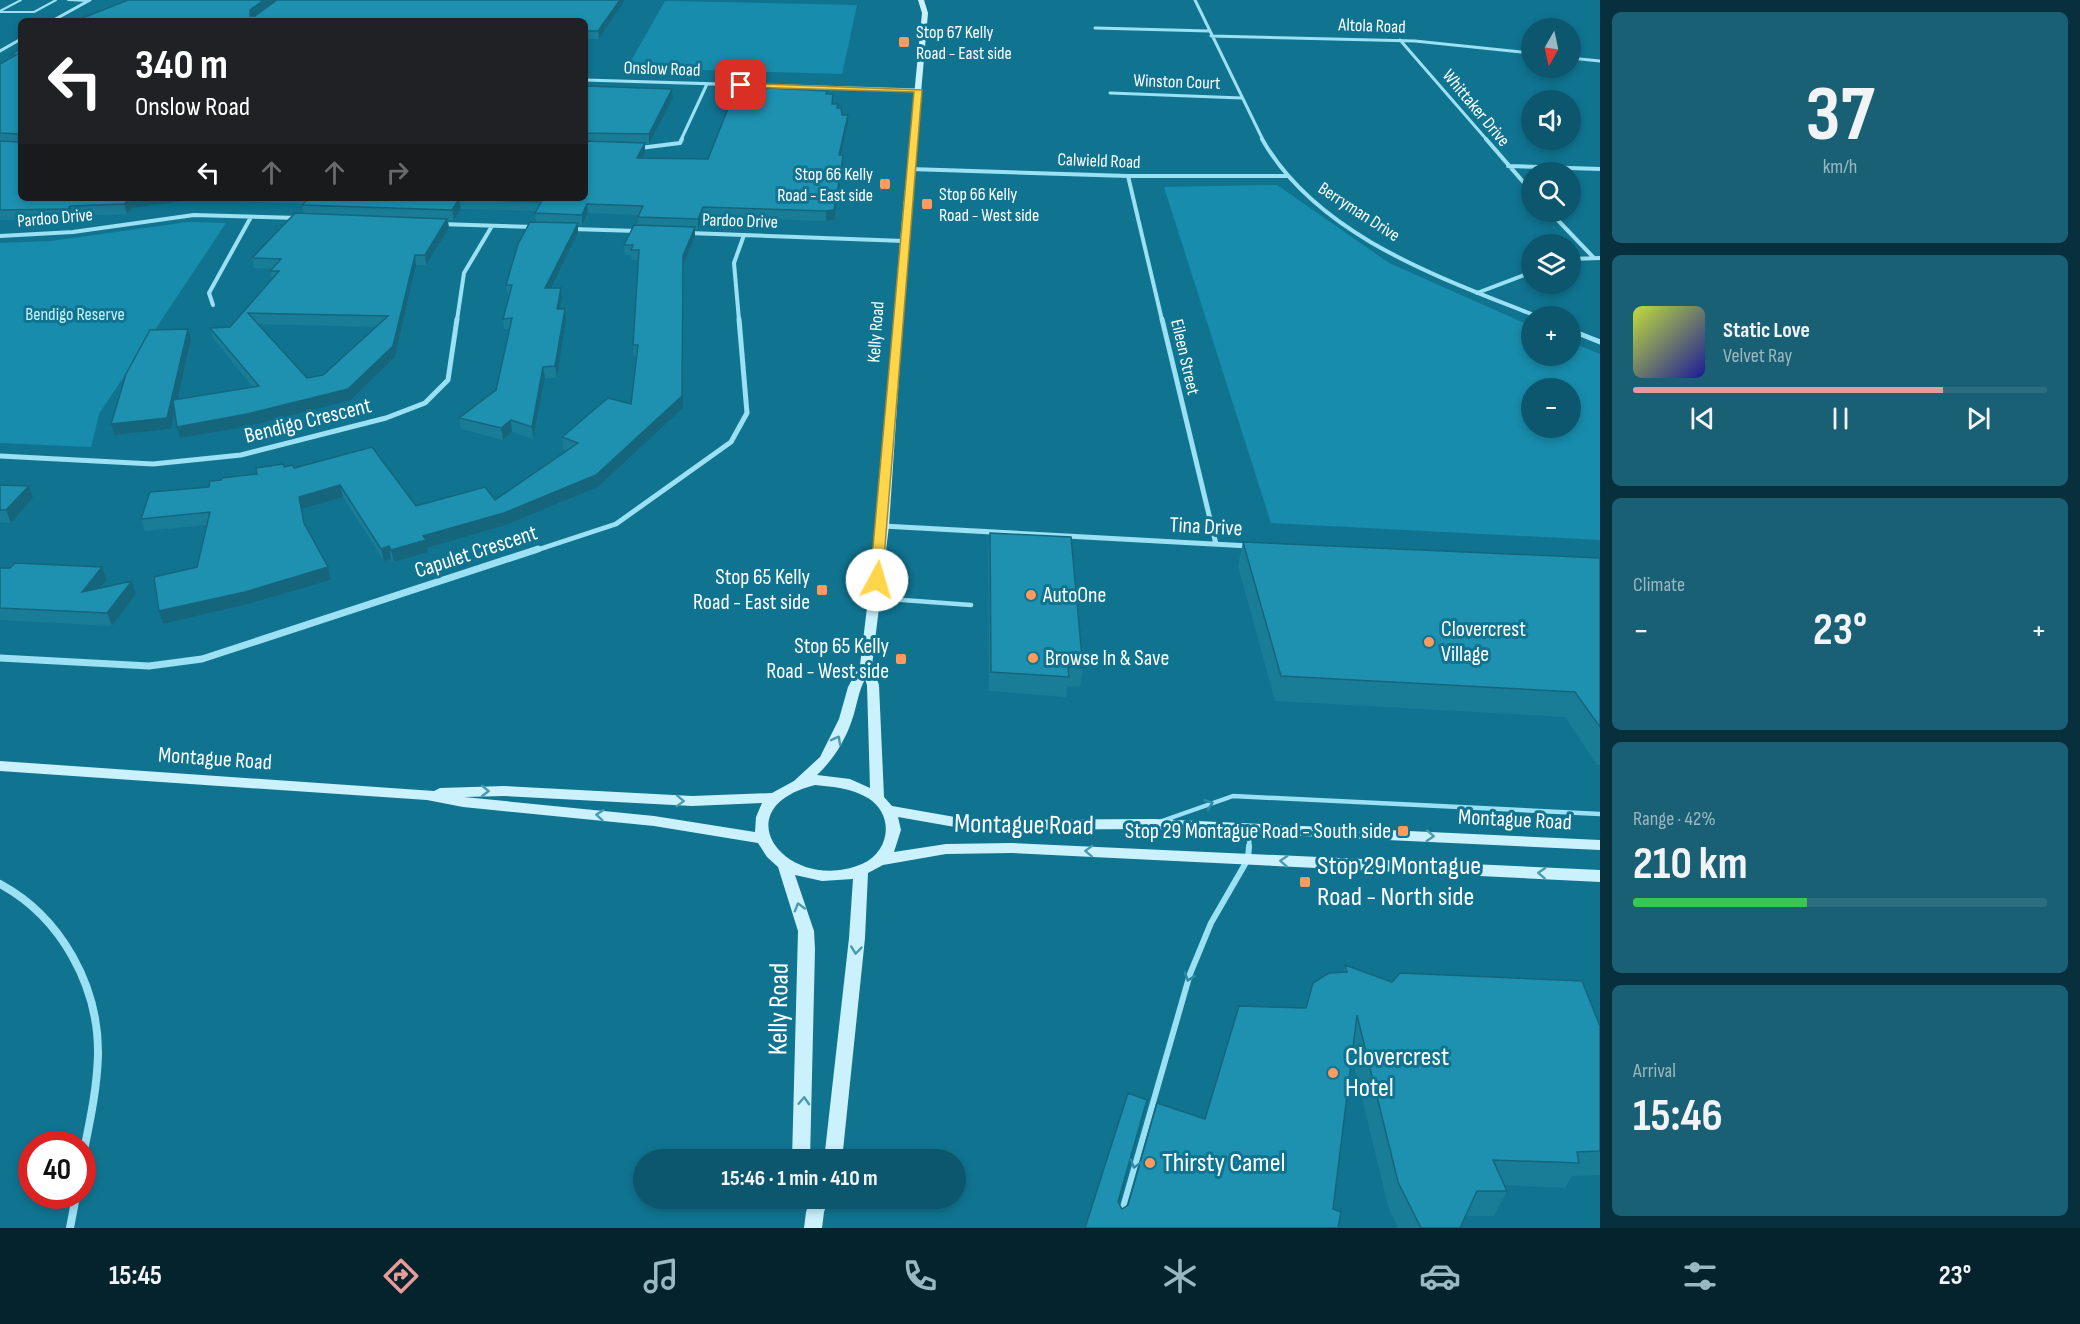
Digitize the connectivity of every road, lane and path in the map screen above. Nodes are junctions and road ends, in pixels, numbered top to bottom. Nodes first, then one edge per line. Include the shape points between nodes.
1 (21, 0) edge
2 (56, 0) edge
3 (69, 0) edge
4 (89, 0) edge
5 (1195, 0) edge
6 (922, 1) edge
7 (0, 11) edge
8 (57, 18) edge
9 (1095, 28) dead end
10 (1210, 33) junction
11 (1400, 40) junction
12 (18, 41) edge
13 (0, 51) edge
14 (1521, 52) edge
15 (1581, 59) edge
16 (1600, 61) edge
17 (588, 80) edge
18 (707, 84) junction
19 (918, 90) junction
20 (1110, 93) dead end
21 (1242, 98) junction
22 (632, 147) edge
23 (1507, 166) junction
24 (910, 169) junction
25 (1600, 169) edge
26 (1128, 176) junction
27 (1288, 176) junction
28 (1521, 181) edge
29 (251, 217) junction
30 (309, 219) edge
31 (1560, 222) edge
32 (435, 224) edge
33 (492, 226) junction
34 (540, 228) edge
35 (564, 228) edge
36 (648, 232) edge
37 (684, 233) edge
38 (744, 235) junction
39 (0, 236) edge
40 (904, 241) junction
41 (1597, 258) edge
42 (1581, 259) edge
43 (1521, 276) edge
44 (1476, 292) junction
45 (213, 305) dead end
46 (1521, 310) edge
47 (1581, 334) edge
48 (1600, 342) edge
49 (0, 456) edge
50 (882, 526) junction
51 (1216, 544) junction
52 (1251, 546) edge
53 (875, 598) junction
54 (970, 605) dead end
55 (0, 658) edge
56 (866, 665) junction
57 (0, 765) edge
58 (799, 784) junction
59 (427, 795) junction
60 (877, 796) junction
61 (775, 798) junction
62 (890, 811) junction
63 (1600, 814) edge
64 (1154, 824) junction
65 (1250, 827) junction
66 (762, 838) junction
67 (1600, 845) edge
68 (1248, 859) junction
69 (880, 860) junction
70 (784, 864) junction
71 (861, 871) junction
72 (1600, 876) edge
73 (0, 884) edge
74 (88, 1131) edge
75 (801, 1149) edge
76 (834, 1149) edge
77 (74, 1209) edge
78 (1120, 1217) edge
79 (70, 1228) edge

1 - 7 lane
2 - 7 lane via 34,12
3 - 4 lane
4 - 8 street
5 - 10 street, Berryman Drive
6 - 19 street, Kelly Road via 925,13
9 - 10 street, Altola Road
10 - 11 street, Altola Road
10 - 21 street, Berryman Drive
11 - 14 street, Altola Road
11 - 23 street, Whittaker Drive
12 - 13 street
15 - 16 street
17 - 18 street, Onslow Road
18 - 19 street, Onslow Road
18 - 22 street via 680,142 656,148
19 - 24 street, Kelly Road
20 - 21 street, Winston Court
21 - 27 street, Berryman Drive via 1266,147
23 - 25 street
23 - 28 street, Whittaker Drive
24 - 26 street, Calwield Road
24 - 40 street, Kelly Road
26 - 27 street, Calwield Road
26 - 51 street, Eileen Street
27 - 44 street, Berryman Drive via 1344,223
29 - 30 street, Pardoo Drive
29 - 39 street, Pardoo Drive via 194,216 73,232
29 - 45 street via 209,293
31 - 41 street
32 - 33 street
33 - 34 street
33 - 49 street, Bendigo Crescent via 464,273 448,380 425,403 386,418 241,455 153,464
35 - 36 street
37 - 38 street, Pardoo Drive
38 - 40 street, Pardoo Drive
38 - 55 street, Capulet Crescent via 734,263 747,413 731,442 616,525 201,659 149,666
40 - 50 street, Kelly Road
41 - 42 street
43 - 44 street
44 - 46 street, Berryman Drive
47 - 48 street
50 - 51 street, Tina Drive
50 - 53 street, Kelly Road
51 - 52 street, Tina Drive
53 - 54 lane
53 - 56 street, Kelly Road
58 -> 56 street, Kelly Road via 825,760 836,742 854,687
56 - 60 street, Kelly Road via 873,685
57 - 59 street, Montague Road
58 - 60 street via 815,780 849,782
58 - 61 street
59 -> 61 street, Montague Road via 468,790 692,801
66 -> 59 street, Montague Road via 664,822
60 - 62 street
61 - 66 street via 762,817
62 - 64 street, Montague Road via 972,825
62 - 69 street via 895,821 893,842
64 -> 63 lane via 1233,796
64 - 65 street, Montague Road
65 -> 67 street, Montague Road
65 - 68 lane
66 - 70 street
68 -> 69 street, Montague Road via 1003,848 938,850
72 -> 68 street, Montague Road
68 -> 78 lane via 1211,923 1190,974
69 - 71 street
70 - 71 street via 813,874
75 -> 70 street, Kelly Road via 806,931
71 -> 76 street
73 - 74 street via 31,902 46,917 79,971 97,1037
77 - 79 street

